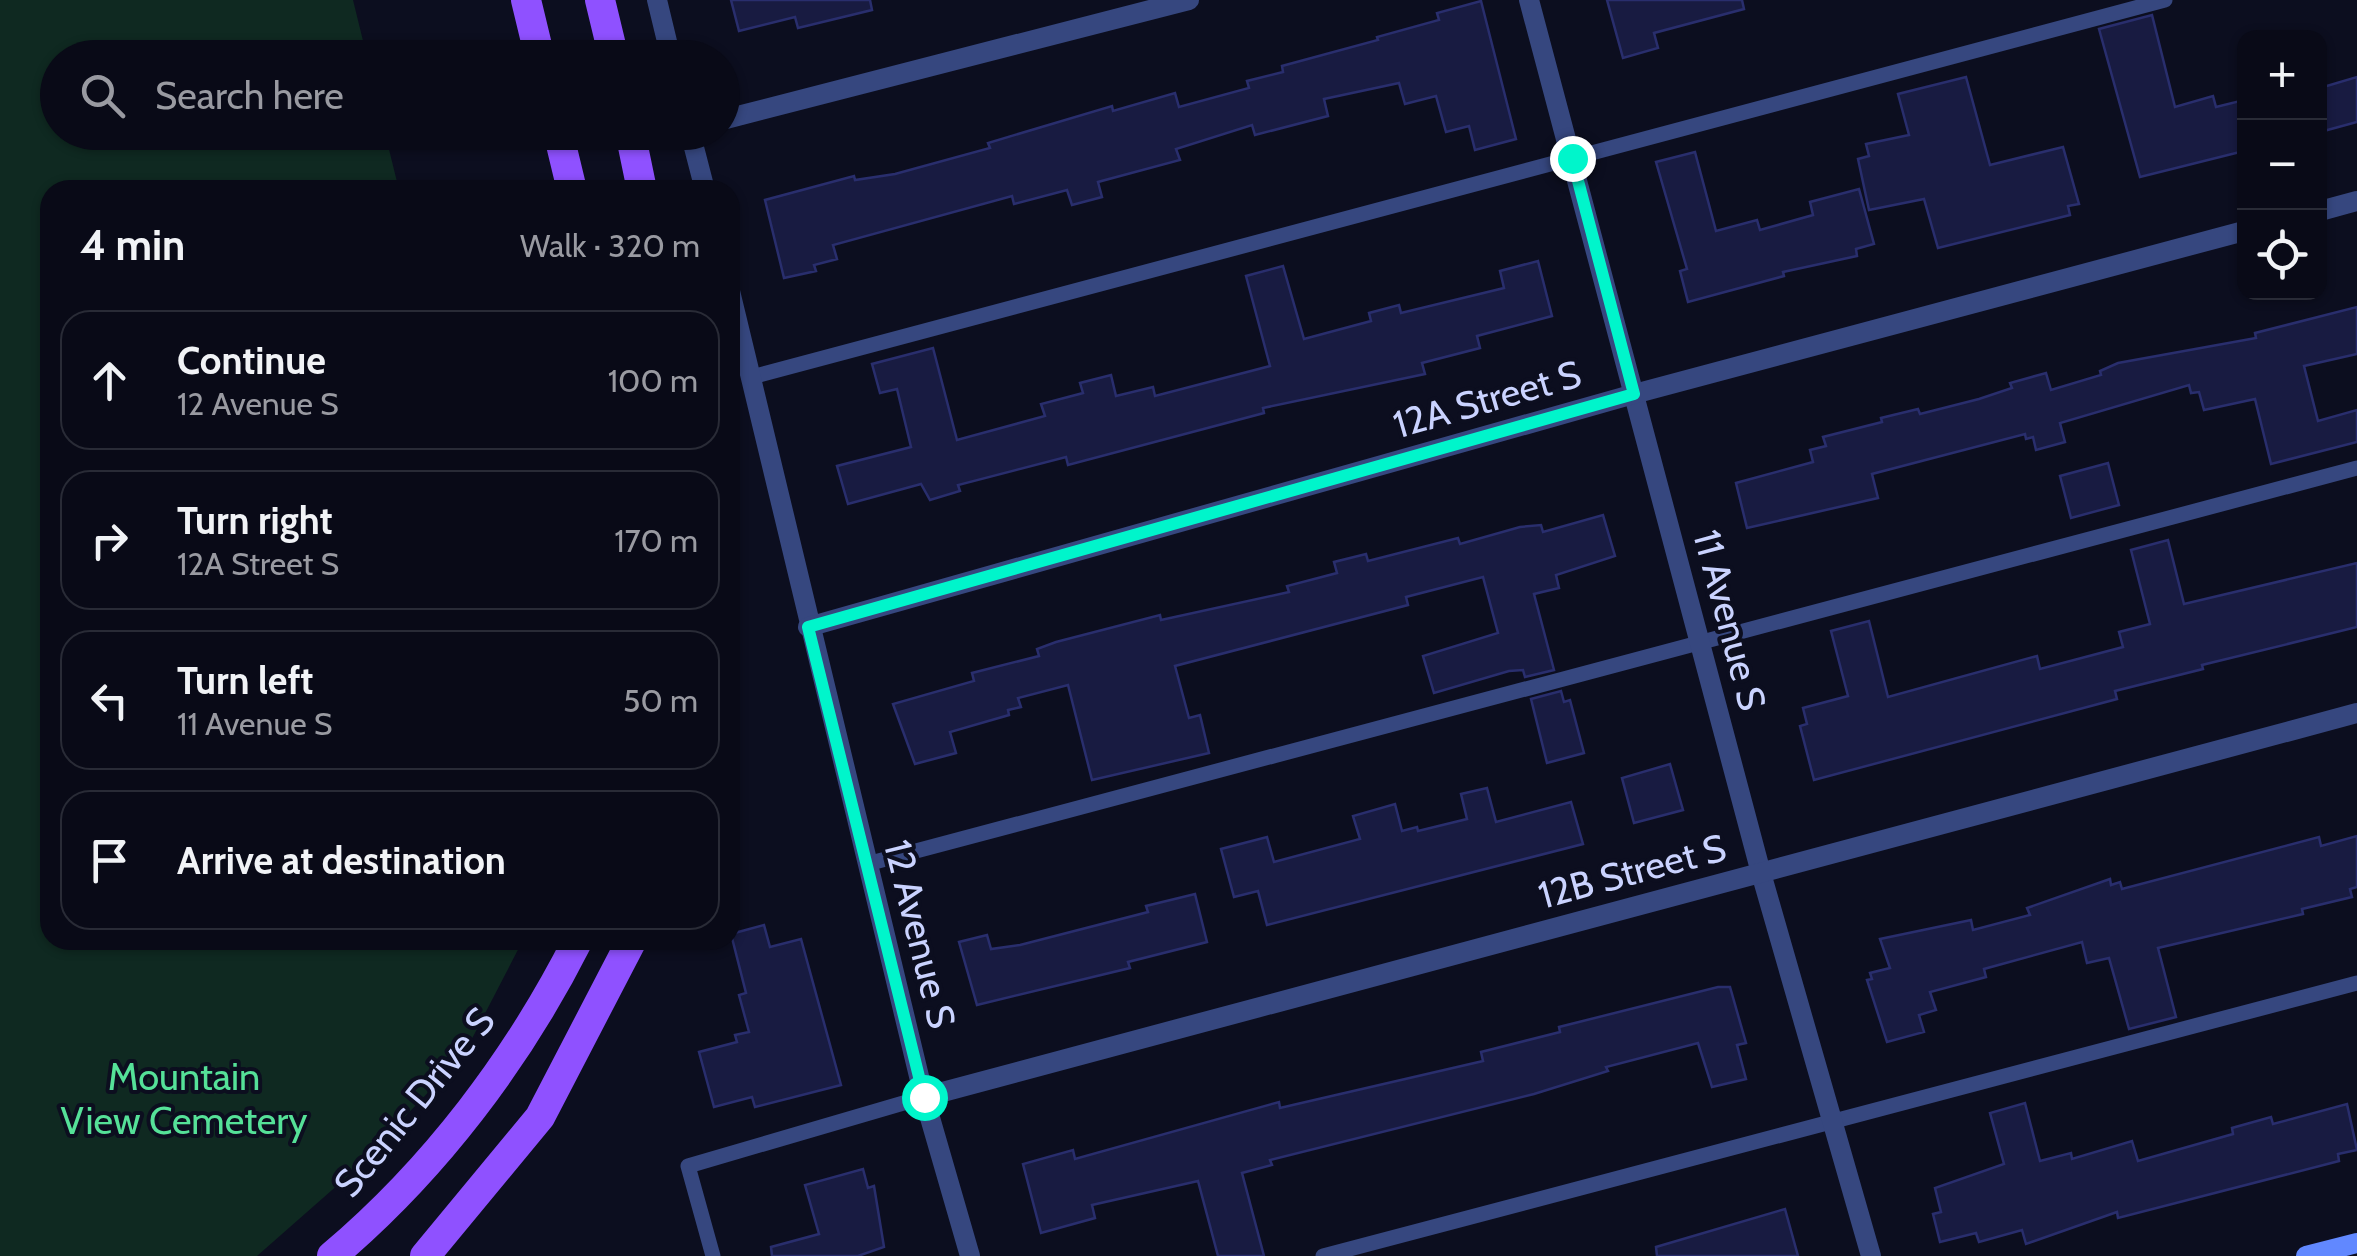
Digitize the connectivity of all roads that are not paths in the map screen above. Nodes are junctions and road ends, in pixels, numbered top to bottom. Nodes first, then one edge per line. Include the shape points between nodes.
1 (526, 0) edge
2 (600, 0) edge
3 (657, 0) edge
4 (1189, 0) edge
5 (1529, 0) edge
6 (2165, 0) edge
7 (536, 40) edge
8 (610, 40) edge
9 (667, 40) edge
10 (740, 115) edge
11 (562, 150) edge
12 (634, 150) edge
13 (694, 150) edge
14 (1572, 158) junction
15 (570, 180) edge
16 (640, 180) edge
17 (702, 180) edge
18 (2357, 201) edge
19 (2324, 210) edge
20 (2237, 233) edge
21 (740, 330) edge
22 (752, 377) junction
23 (1634, 394) junction
24 (2357, 468) edge
25 (808, 627) junction
26 (1700, 643) junction
27 (2357, 713) edge
28 (867, 864) junction
29 (1761, 873) junction
30 (572, 950) edge
31 (627, 950) edge
32 (2357, 983) edge
33 (924, 1097) junction
34 (1834, 1124) junction
35 (2357, 1243) edge
36 (332, 1256) edge
37 (426, 1256) edge
38 (713, 1256) edge
39 (970, 1256) edge
40 (1323, 1256) edge
41 (1872, 1256) edge
42 (2306, 1256) edge

1 - 7 main road
2 - 8 main road
3 - 9 street
4 - 10 street
5 - 14 street, 11 Avenue S
6 - 14 lane
11 - 15 main road
12 - 16 main road
13 - 17 street
14 - 22 lane
14 - 23 street, 11 Avenue S
18 - 19 street
20 - 23 street, 12A Street S
21 - 22 street
22 - 25 street
23 - 25 street, 12A Street S
23 - 26 street, 11 Avenue S
24 - 26 lane
25 - 28 street, 12 Avenue S
26 - 28 lane
26 - 29 street, 11 Avenue S
27 - 29 street, 12B Street S
28 - 33 street, 12 Avenue S
29 - 33 street, 12B Street S
29 - 34 street, 11 Avenue S
30 - 36 main road, Scenic Drive S via 498,1075 416,1176
31 - 37 main road via 540,1117
32 - 34 lane
33 - 38 lane via 688,1166
33 - 39 street, 12 Avenue S
34 - 40 lane
34 - 41 street, 11 Avenue S
35 - 42 street

